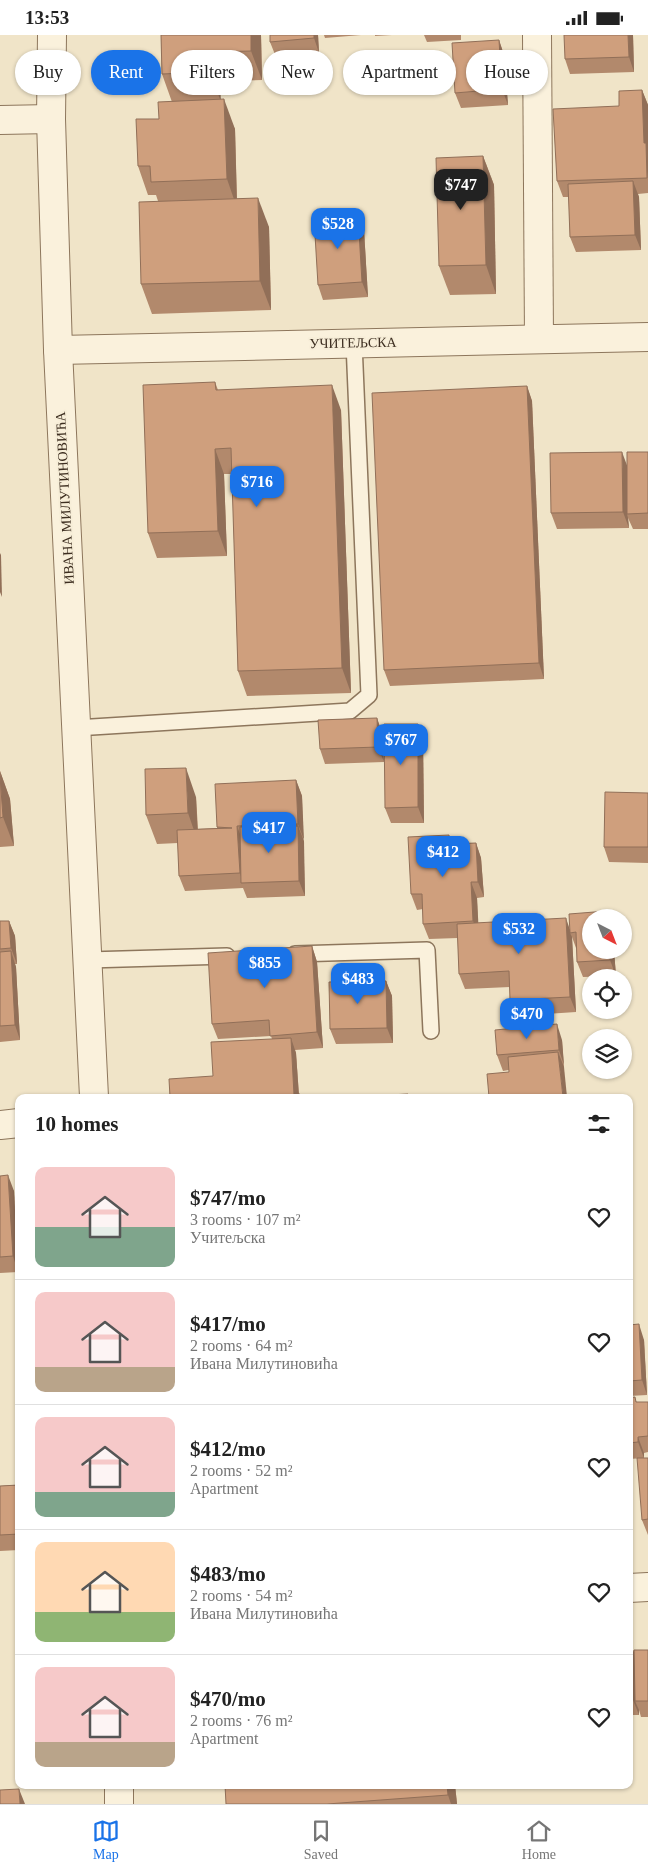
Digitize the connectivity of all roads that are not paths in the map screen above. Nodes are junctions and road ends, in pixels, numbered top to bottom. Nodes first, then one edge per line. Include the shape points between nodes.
1 (52, 35) edge
2 (537, 35) edge
3 (51, 119) junction
4 (0, 120) edge
5 (648, 337) edge
6 (539, 338) junction
7 (354, 343) junction
8 (58, 350) junction
9 (76, 728) junction
10 (277, 955) edge
11 (238, 956) edge
12 (88, 960) junction
13 (431, 1031) dead end
14 (94, 1094) edge
15 (15, 1123) edge
16 (0, 1125) edge
17 (648, 1587) edge
18 (633, 1588) edge
19 (119, 1789) edge
20 (119, 1804) edge

1 - 3 street, ИВАНА МИЛУТИНОВИЋА
2 - 6 street
3 - 4 street
3 - 8 street, ИВАНА МИЛУТИНОВИЋА
5 - 6 street, УЧИТЕЉСКА
6 - 7 street, УЧИТЕЉСКА
7 - 8 street, УЧИТЕЉСКА
7 - 9 lane via 369,695 350,711
8 - 9 street, ИВАНА МИЛУТИНОВИЋА
9 - 12 street, ИВАНА МИЛУТИНОВИЋА
10 - 13 lane via 427,950
11 - 12 lane
12 - 14 street, ИВАНА МИЛУТИНОВИЋА
15 - 16 street
17 - 18 street
19 - 20 street

